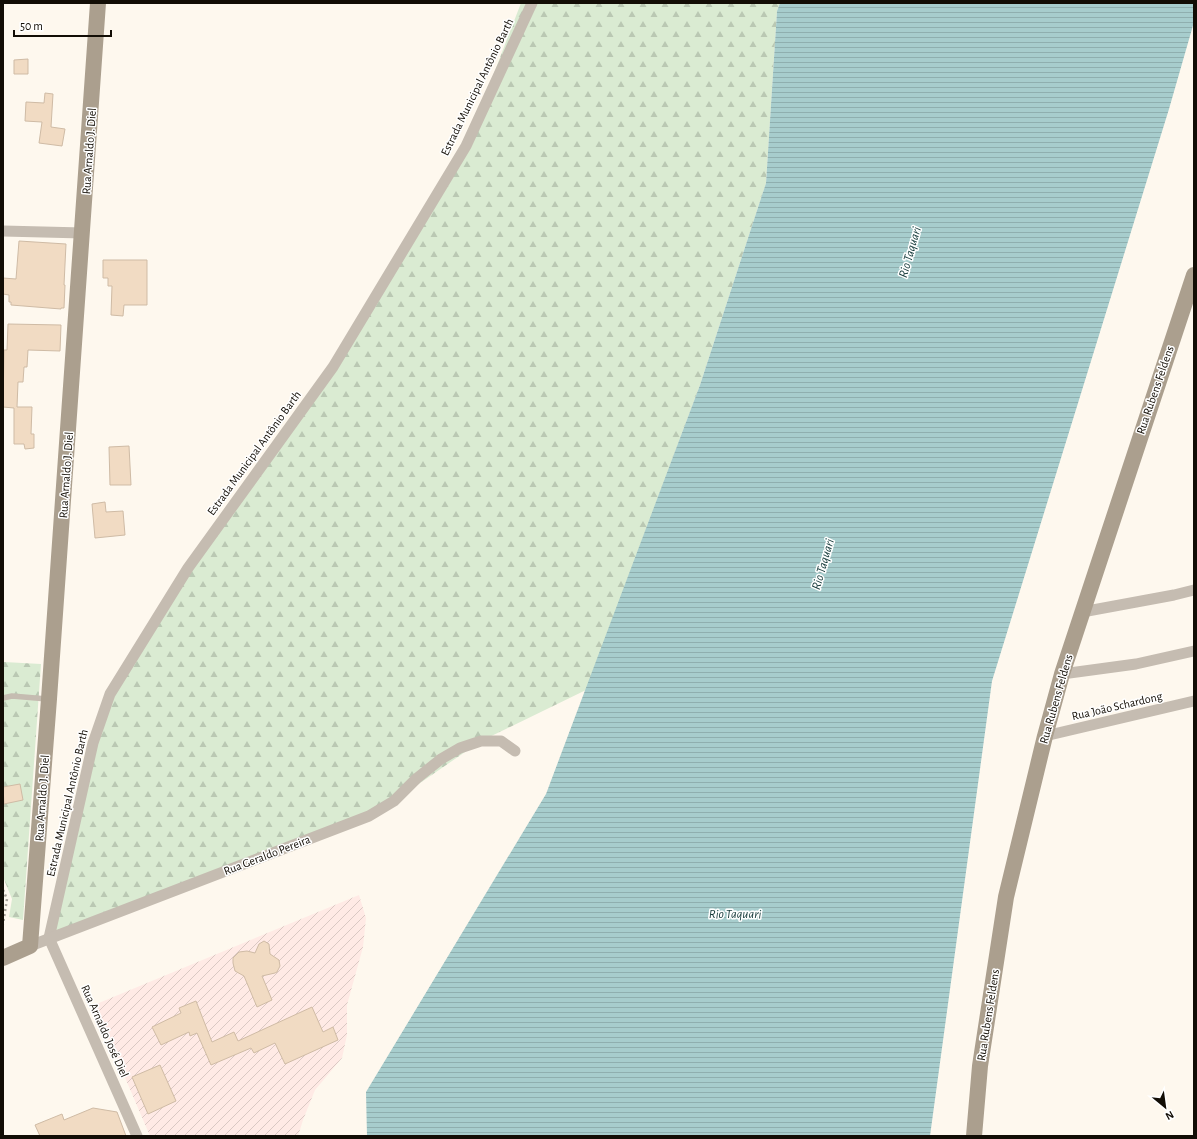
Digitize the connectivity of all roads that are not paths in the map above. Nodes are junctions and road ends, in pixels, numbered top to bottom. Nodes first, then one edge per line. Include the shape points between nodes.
1 (98, 3) edge
2 (532, 3) edge
3 (3, 231) edge
4 (83, 233) junction
5 (1194, 275) edge
6 (1194, 590) edge
7 (1082, 612) junction
8 (1194, 651) edge
9 (1062, 674) junction
10 (3, 698) edge
11 (49, 699) junction
12 (1194, 701) edge
13 (1045, 736) junction
14 (515, 751) dead end
15 (49, 938) junction
16 (30, 946) junction
17 (3, 958) edge
18 (137, 1136) edge
19 (974, 1136) edge

1 - 4 street, Rua Arnaldo J. Diel
2 - 15 street, Estrada Municipal Antônio Barth via 466,146 337,360 188,568 110,694 93,743
3 - 4 street
4 - 11 street, Rua Arnaldo J. Diel
5 - 7 street, Rua Rubens Feldens
6 - 7 street
7 - 9 street, Rua Rubens Feldens
8 - 9 street via 1136,664
9 - 13 street, Rua Rubens Feldens
10 - 11 lane via 12,696
11 - 16 street, Rua Arnaldo J. Diel
12 - 13 street, Rua João Schardong
13 - 19 street, Rua Rubens Feldens via 1006,897 980,1066
14 - 15 street, Rua Geraldo Pereira via 501,740 481,741 460,748 440,759 394,801 369,816
15 - 16 street, Rua Geraldo Pereira
15 - 18 street, Rua Arnaldo José Diel
16 - 17 street, Rua Geraldo Pereira

